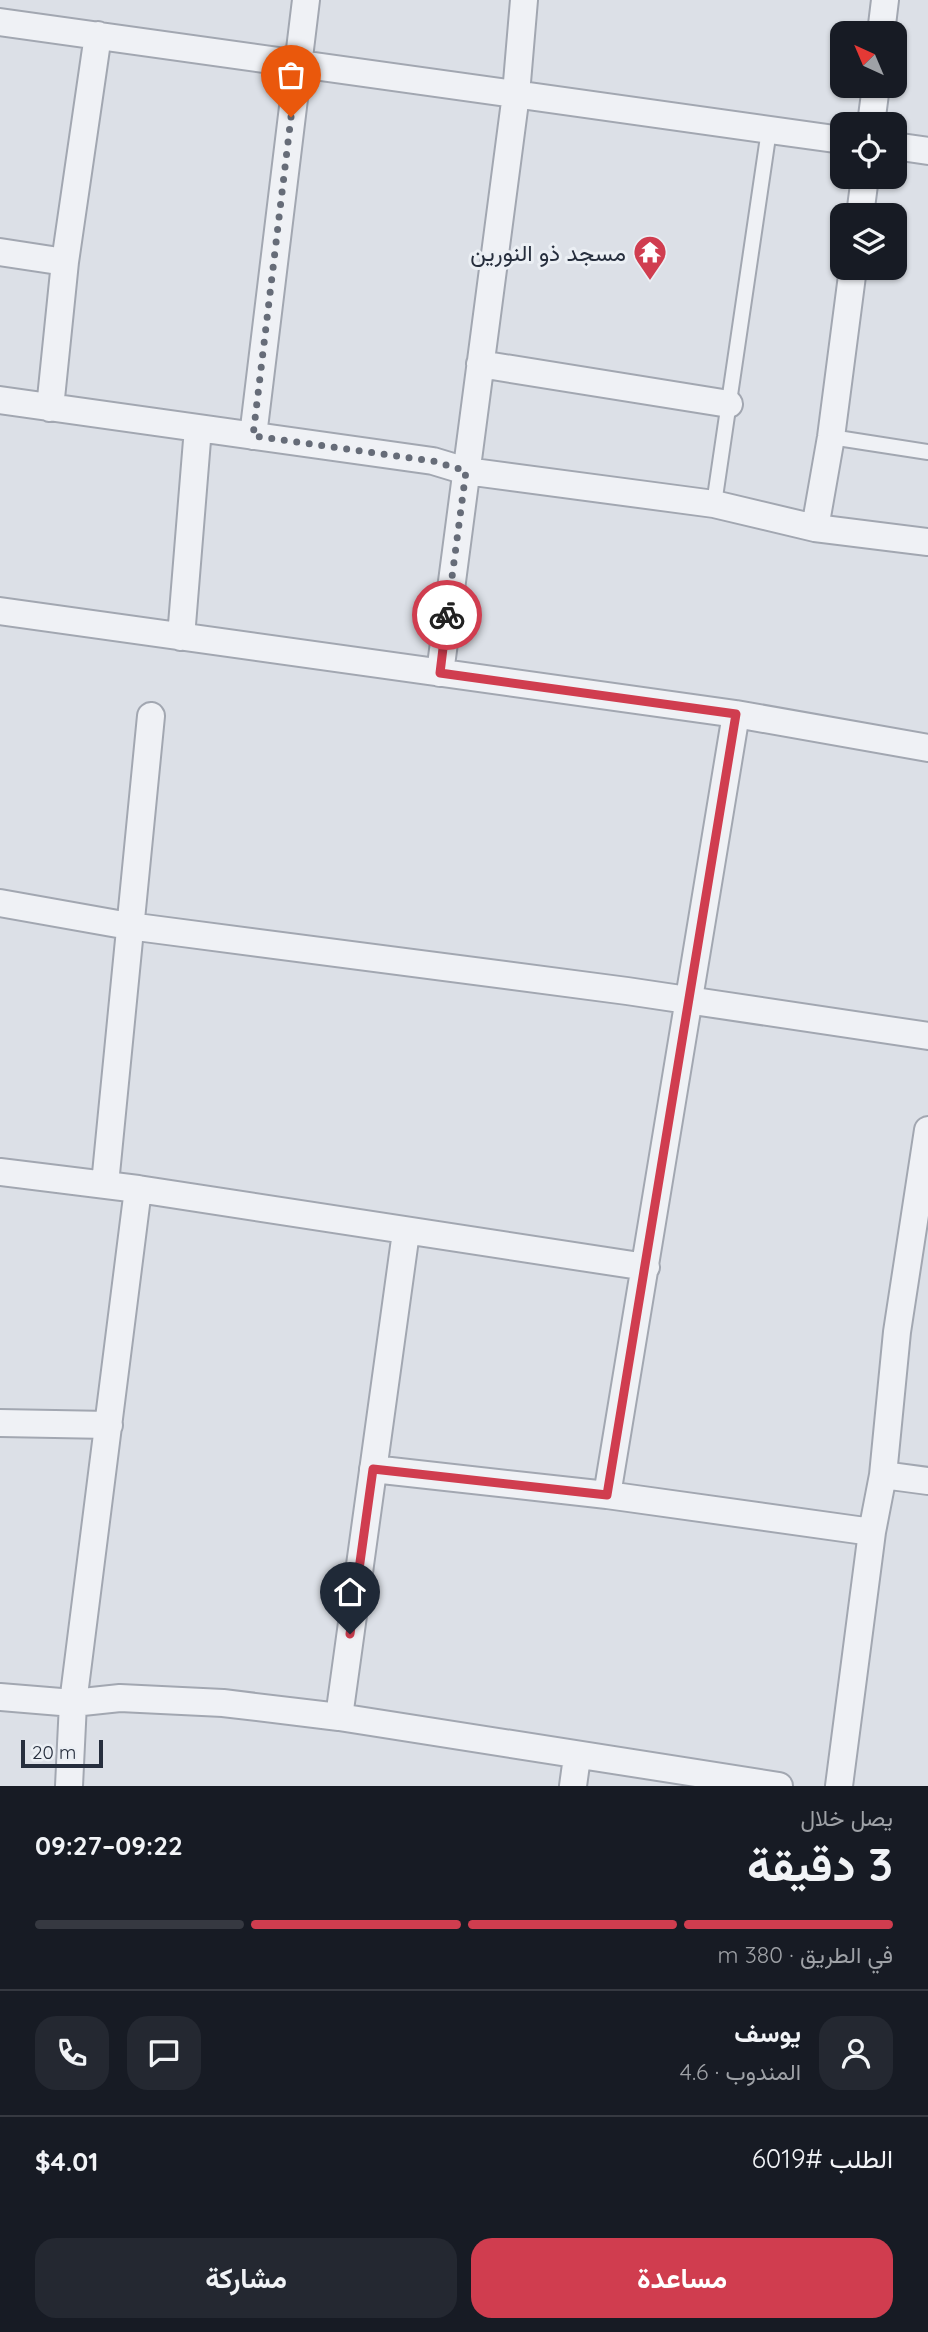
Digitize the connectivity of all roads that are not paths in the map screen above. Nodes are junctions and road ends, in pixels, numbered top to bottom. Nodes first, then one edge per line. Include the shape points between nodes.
1 (306, 0) edge
2 (524, 0) edge
3 (885, 0) edge
4 (882, 21) edge
5 (0, 22) edge
6 (98, 36) junction
7 (298, 63) junction
8 (516, 94) junction
9 (769, 130) junction
10 (830, 138) edge
11 (907, 148) edge
12 (928, 151) edge
13 (0, 252) edge
14 (65, 262) junction
15 (851, 280) edge
16 (480, 363) junction
17 (0, 400) edge
18 (729, 404) junction
19 (50, 408) junction
20 (198, 428) junction
21 (253, 436) junction
22 (831, 437) junction
23 (928, 452) edge
24 (466, 471) junction
25 (714, 504) junction
26 (815, 528) junction
27 (928, 542) edge
28 (0, 611) edge
29 (181, 637) junction
30 (440, 673) junction
31 (736, 714) junction
32 (150, 716) dead end
33 (928, 748) edge
34 (0, 903) edge
35 (129, 926) junction
36 (687, 1000) junction
37 (928, 1037) edge
38 (928, 1130) edge
39 (0, 1172) edge
40 (105, 1184) junction
41 (138, 1189) junction
42 (406, 1232) junction
43 (646, 1267) junction
44 (0, 1423) edge
45 (109, 1425) junction
46 (373, 1469) junction
47 (883, 1475) junction
48 (928, 1481) edge
49 (607, 1495) junction
50 (872, 1532) junction
51 (0, 1697) edge
52 (73, 1703) junction
53 (338, 1717) junction
54 (577, 1756) junction
55 (69, 1786) edge
56 (573, 1786) edge
57 (779, 1786) edge
58 (839, 1786) edge

1 - 7 street
2 - 8 street
3 - 4 street
5 - 6 street
6 - 7 street
6 - 14 street
7 - 8 street
7 - 21 street
8 - 9 street
8 - 16 street
9 - 10 street
9 - 18 lane
11 - 12 street
13 - 14 street
14 - 19 street
15 - 22 street
16 - 18 street
16 - 24 street
17 - 19 street
18 - 25 lane
19 - 20 street
20 - 21 street
20 - 29 street
21 - 24 street via 433,461
22 - 23 lane
22 - 26 street
24 - 25 street
24 - 30 street
25 - 26 street
26 - 27 street
28 - 29 street
29 - 30 street
30 - 31 street
31 - 33 street
31 - 36 street
32 - 35 street
34 - 35 street
35 - 36 street
35 - 40 street
36 - 37 street
36 - 43 street
38 - 47 street via 897,1332
39 - 40 street
40 - 41 street
41 - 42 street
41 - 45 street
42 - 43 street
42 - 46 street
43 - 49 street
44 - 45 street
45 - 52 street
46 - 49 street
46 - 53 street
47 - 48 street
47 - 50 street
49 - 50 street
50 - 58 street
51 - 52 street
52 - 53 street via 167,1699
52 - 55 street
53 - 54 street
54 - 56 street
54 - 57 street

